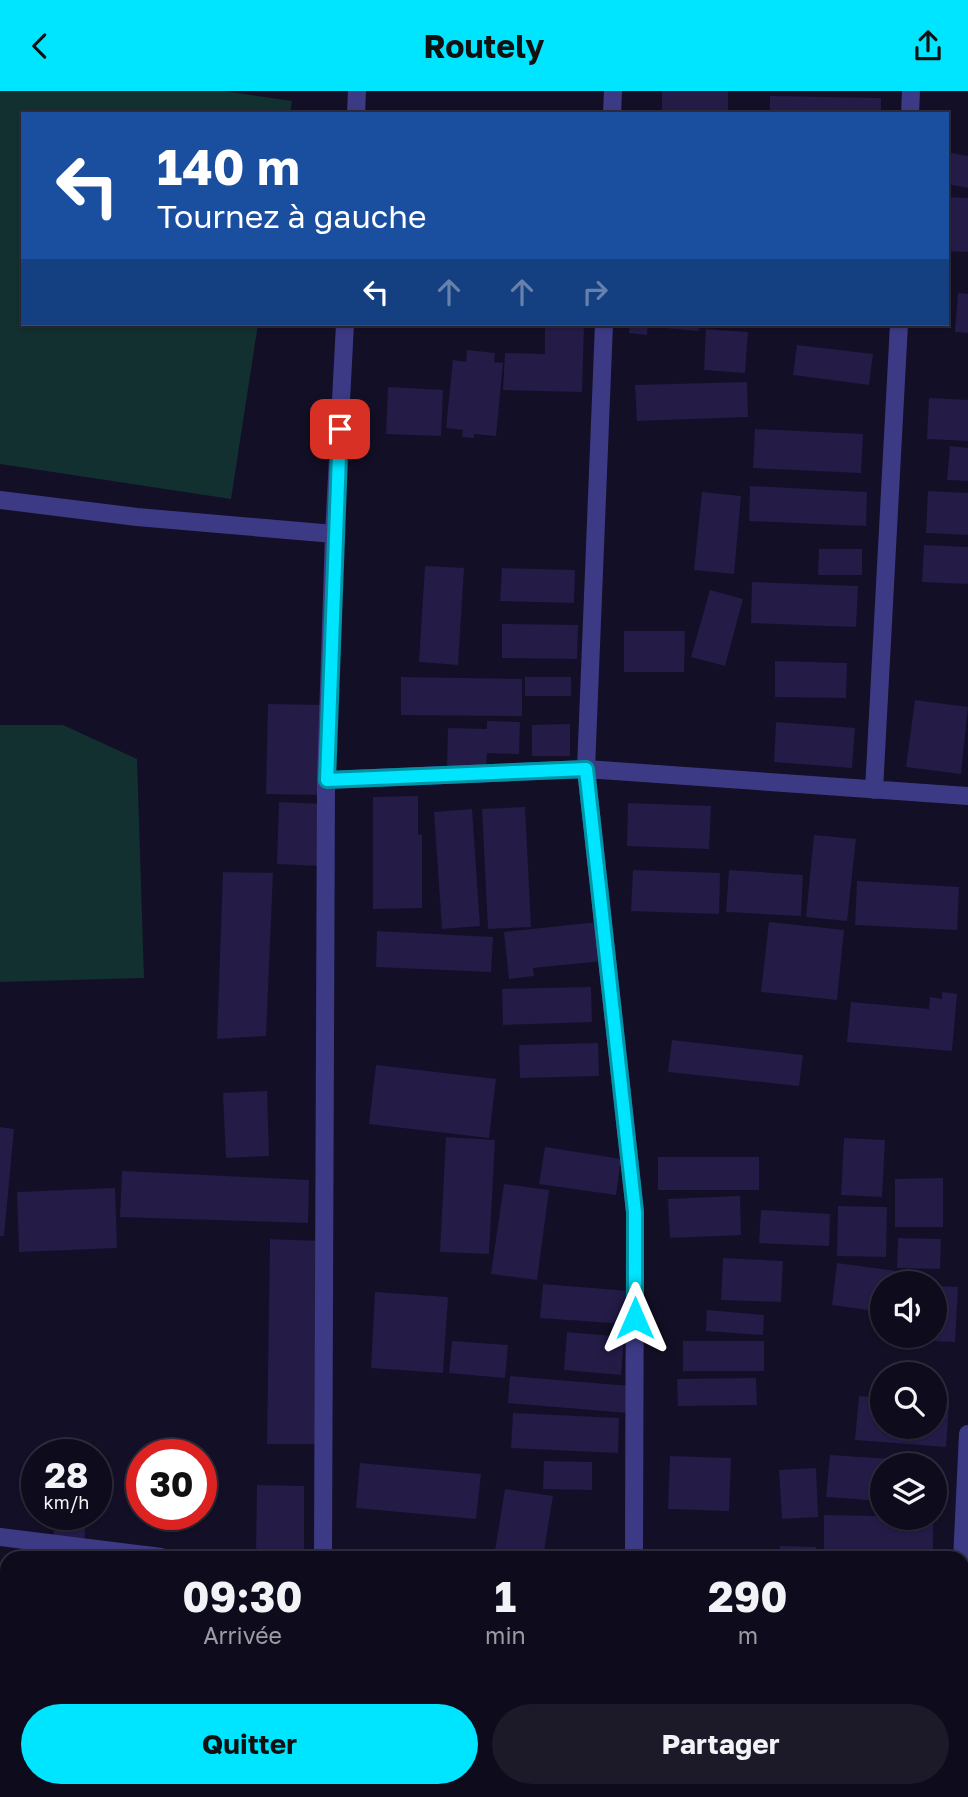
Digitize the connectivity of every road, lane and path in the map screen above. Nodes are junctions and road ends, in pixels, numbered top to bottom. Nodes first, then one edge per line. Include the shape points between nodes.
1 (357, 91) edge
2 (613, 91) edge
3 (911, 91) edge
4 (356, 112) edge
5 (612, 112) edge
6 (910, 112) edge
7 (345, 326) edge
8 (604, 326) edge
9 (899, 326) edge
10 (0, 501) edge
11 (334, 534) junction
12 (586, 769) junction
13 (327, 780) junction
14 (874, 790) junction
15 (968, 796) edge
16 (968, 1434) edge
17 (0, 1537) edge
18 (113, 1551) edge
19 (323, 1551) edge
20 (634, 1551) edge
21 (962, 1551) edge

1 - 4 street
2 - 5 street
3 - 6 street
7 - 11 street
8 - 12 street
9 - 14 street
10 - 11 street
11 - 13 street
12 - 13 street
12 - 14 street
12 - 20 street via 635,1212
13 - 19 street
14 - 15 street
16 - 21 street
17 - 18 street

